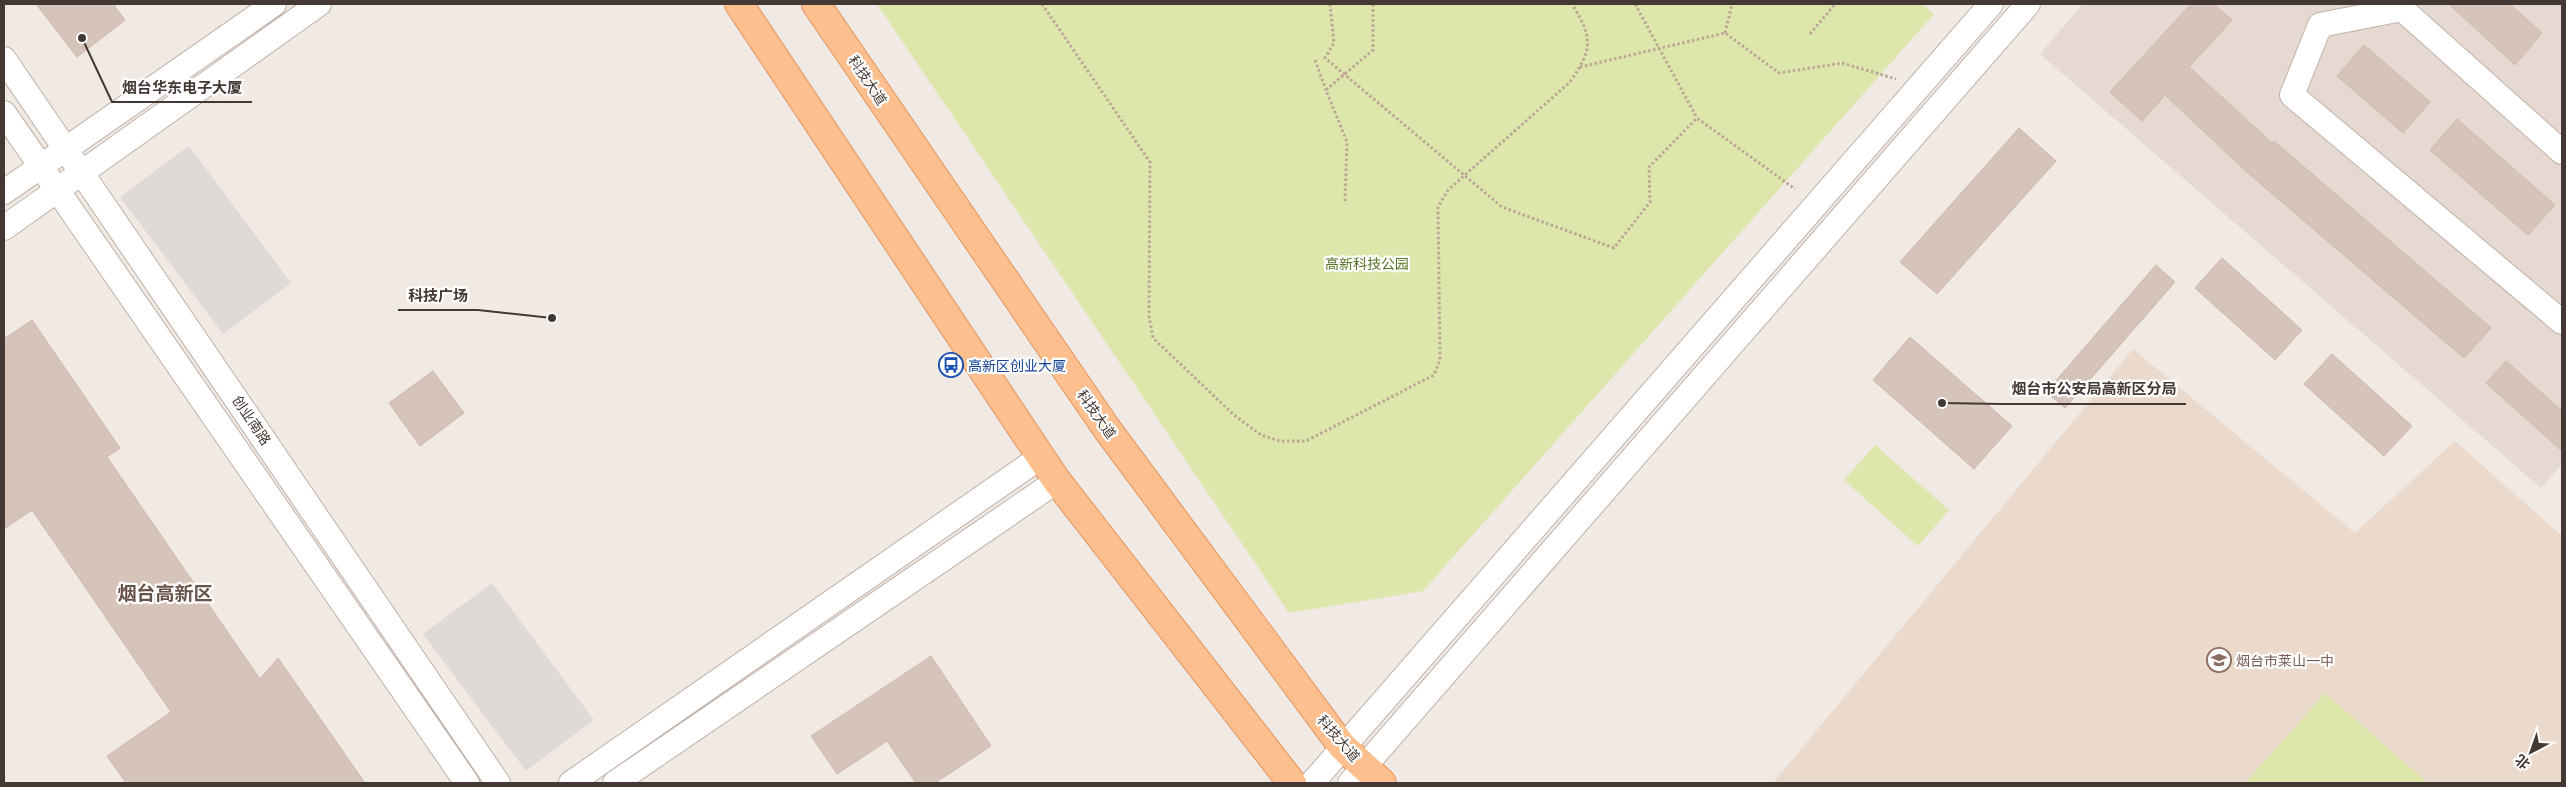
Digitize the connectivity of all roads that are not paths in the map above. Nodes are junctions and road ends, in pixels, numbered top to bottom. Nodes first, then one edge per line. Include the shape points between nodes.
1 (274, 4) edge
2 (319, 4) edge
3 (739, 4) edge
4 (816, 4) edge
5 (2028, 4) edge
6 (1987, 5) edge
7 (2403, 7) edge
8 (2008, 27) junction
9 (4, 59) edge
10 (4, 113) edge
11 (67, 150) junction
12 (2562, 152) edge
13 (41, 166) junction
14 (82, 171) junction
15 (57, 190) junction
16 (4, 192) edge
17 (4, 228) edge
18 (2562, 322) edge
19 (1042, 456) junction
20 (1057, 481) junction
21 (1342, 746) junction
22 (1365, 778) edge
23 (467, 783) edge
24 (498, 783) edge
25 (572, 783) edge
26 (615, 783) edge
27 (1292, 783) edge
28 (1312, 783) edge

1 - 11 street
2 - 14 street
3 - 19 main road
4 - 21 main road, 科技大道 via 1107,429
5 - 8 street
6 - 8 street
6 - 21 street
7 - 12 street
7 - 18 street via 2320,25 2292,95
8 - 22 street
9 - 11 street, 创业南路
10 - 13 street
11 - 13 street
11 - 14 street, 创业南路
13 - 15 street
13 - 16 street
14 - 15 street
14 - 24 street, 创业南路
15 - 17 street
15 - 23 street
19 - 20 main road
19 - 25 street
20 - 26 street
20 - 27 main road
21 - 22 main road, 科技大道
21 - 28 street

